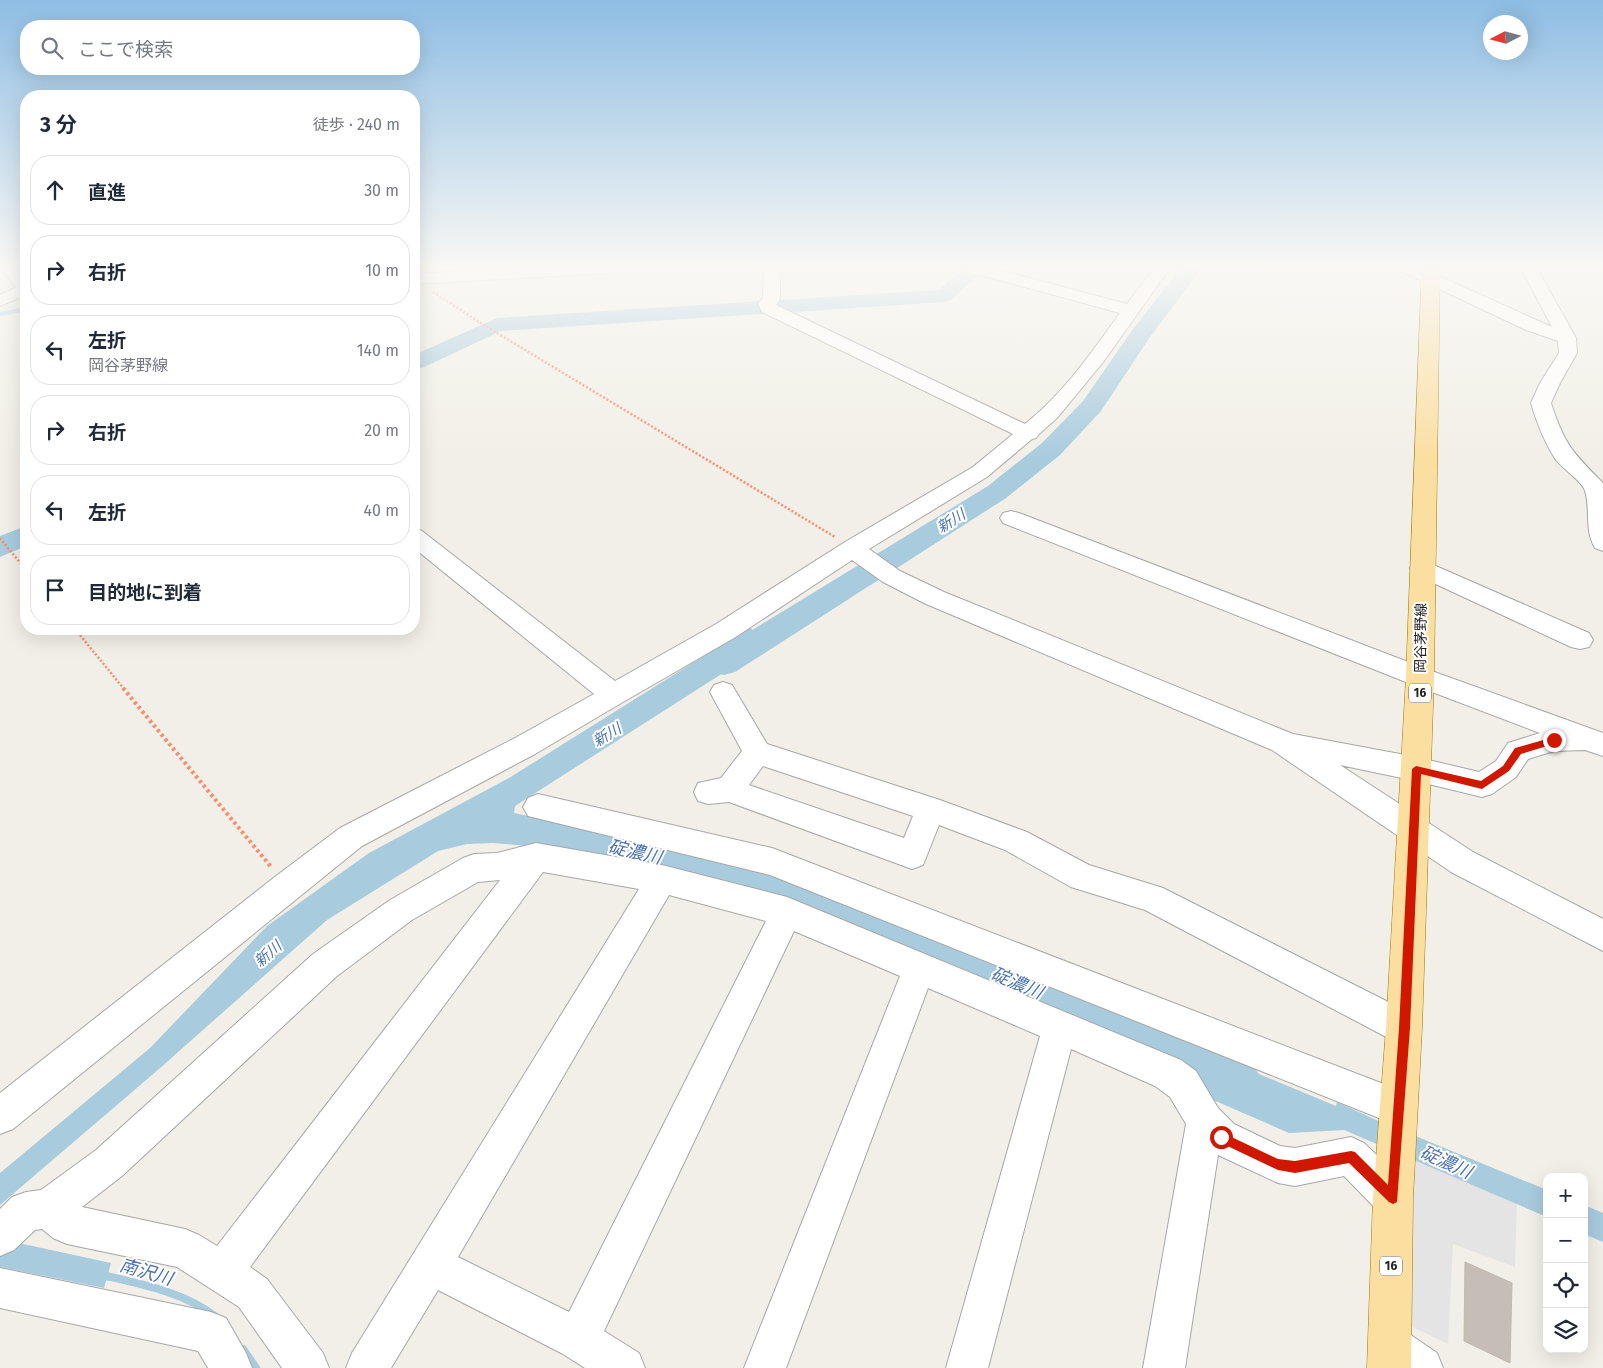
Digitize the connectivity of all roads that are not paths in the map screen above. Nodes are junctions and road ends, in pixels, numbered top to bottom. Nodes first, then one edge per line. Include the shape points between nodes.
1 (821, 332) edge
2 (1115, 332) edge
3 (1423, 332) edge
4 (1549, 332) edge
5 (1564, 332) edge
6 (1567, 338) junction
7 (1029, 434) junction
8 (1011, 518) dead end
9 (420, 541) edge
10 (1603, 543) edge
11 (859, 554) junction
12 (1422, 568) junction
13 (1580, 640) dead end
14 (1420, 677) junction
15 (723, 692) dead end
16 (614, 695) junction
17 (1282, 742) junction
18 (1597, 742) edge
19 (757, 752) junction
20 (1416, 769) junction
21 (538, 807) dead end
22 (930, 809) junction
23 (1414, 830) junction
24 (536, 857) junction
25 (662, 879) junction
26 (788, 912) junction
27 (1603, 936) edge
28 (919, 969) junction
29 (1059, 1028) junction
30 (1404, 1028) junction
31 (1398, 1113) junction
32 (0, 1116) edge
33 (1205, 1121) junction
34 (1394, 1181) junction
35 (48, 1210) junction
36 (0, 1236) edge
37 (431, 1265) junction
38 (221, 1273) junction
39 (0, 1288) edge
40 (578, 1339) junction
41 (1400, 1361) edge
42 (231, 1368) edge
43 (308, 1368) edge
44 (367, 1368) edge
45 (624, 1368) edge
46 (765, 1368) edge
47 (966, 1368) edge
48 (1164, 1368) edge

1 - 7 street
2 - 7 street via 1050,414
3 - 12 main road, 岡谷茅野線 / 16
4 - 6 street
5 - 6 street
6 - 10 street via 1568,353 1541,402 1550,432 1565,457 1596,488
7 - 11 street via 980,472
8 - 14 street
9 - 16 street
11 - 16 street
11 - 17 street via 887,575 935,598
12 - 13 street
12 - 14 main road, 岡谷茅野線 / 16
14 - 18 street
14 - 20 main road, 岡谷茅野線 / 16
15 - 19 street
16 - 32 street via 525,746 351,837
17 - 20 street
17 - 23 street
18 - 20 street via 1554,740 1518,751 1506,769 1482,785
19 - 22 street
19 - 22 street via 719,791 912,855
20 - 23 main road, 岡谷茅野線 / 16
21 - 31 street via 772,862
22 - 30 street via 1016,841 1082,877 1152,898
23 - 27 street via 1462,862
23 - 30 main road, 岡谷茅野線 / 16
24 - 25 street
24 - 35 street via 496,867 474,868 401,910 325,965 109,1163
24 - 38 street
25 - 26 street
25 - 37 street
26 - 28 street
26 - 40 street
28 - 29 street
28 - 46 street
29 - 33 street via 1168,1073 1183,1084
29 - 47 street
30 - 31 main road, 岡谷茅野線 / 16
31 - 34 main road, 岡谷茅野線 / 16
33 - 34 street via 1221,1137 1278,1164 1295,1167 1351,1156
33 - 48 street
34 - 41 main road, 岡谷茅野線 / 16
35 - 36 street via 26,1211
35 - 38 street via 67,1224 185,1249
37 - 40 street
37 - 44 street
38 - 43 street via 253,1293
39 - 42 street via 211,1332
40 - 45 street

